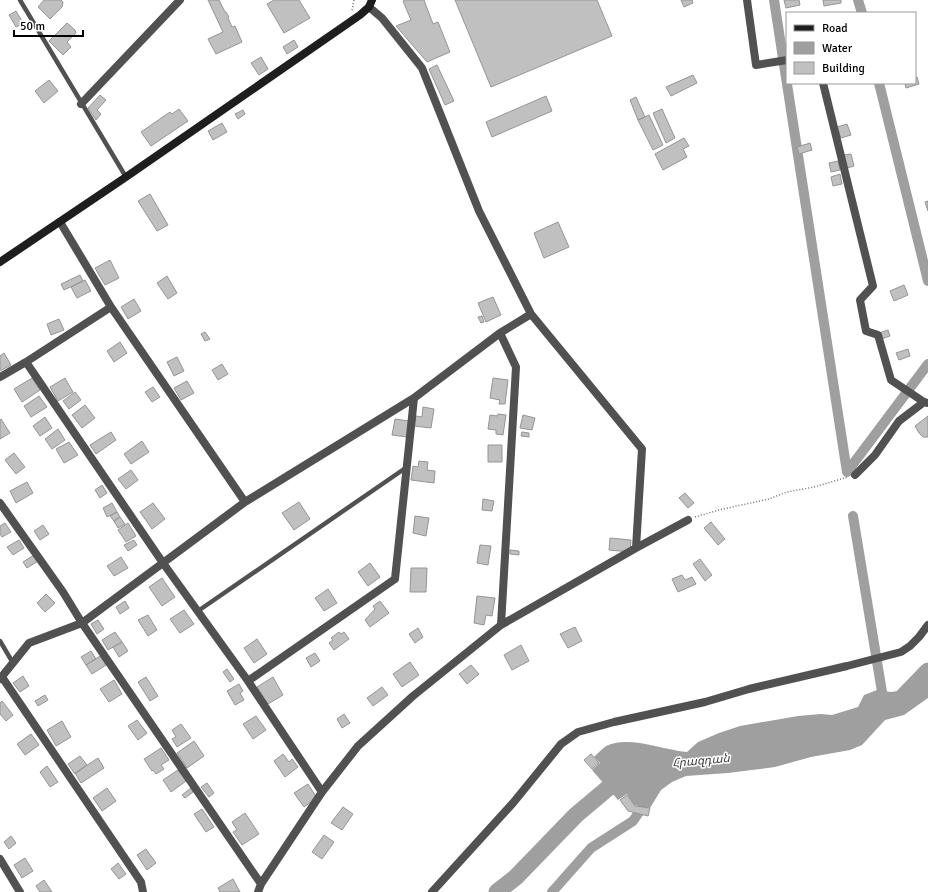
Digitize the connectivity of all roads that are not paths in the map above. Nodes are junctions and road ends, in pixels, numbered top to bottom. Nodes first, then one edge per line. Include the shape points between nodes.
1 (20, 0) edge
2 (180, 0) edge
3 (747, 0) edge
4 (370, 4) edge
5 (786, 60) edge
6 (823, 84) edge
7 (81, 104) junction
8 (126, 177) junction
9 (60, 222) junction
10 (0, 262) edge
11 (111, 307) junction
12 (532, 314) junction
13 (500, 333) junction
14 (26, 362) junction
15 (0, 377) edge
16 (414, 398) junction
17 (926, 402) edge
18 (407, 467) junction
19 (855, 475) road end
20 (244, 502) junction
21 (0, 504) edge
22 (688, 520) road end
23 (636, 548) junction
24 (163, 564) junction
25 (198, 611) junction
26 (82, 623) junction
27 (501, 625) junction
28 (928, 625) edge
29 (0, 641) edge
30 (13, 663) junction
31 (1, 678) edge
32 (248, 681) junction
33 (322, 792) junction
34 (0, 859) edge
35 (261, 884) junction
36 (20, 892) edge
37 (142, 892) edge
38 (258, 892) edge
39 (432, 892) edge

1 - 7 lane
2 - 7 street
3 - 5 street via 756,65
4 - 8 street via 340,29
4 - 12 street via 422,68 479,211
6 - 17 street via 873,286 860,300 866,331 878,335 891,380
7 - 8 lane
8 - 9 street
9 - 10 street
9 - 11 street
11 - 14 street
11 - 20 street
12 - 13 street
12 - 23 street via 642,449
13 - 16 street
13 - 27 street via 516,367
14 - 15 street
14 - 24 street
16 - 18 street
16 - 20 street
17 - 19 street via 899,421 875,455
18 - 25 lane
18 - 32 street via 396,579
20 - 24 street
21 - 26 street
22 - 23 street
23 - 27 street
24 - 25 street
24 - 26 street
25 - 32 street
26 - 30 street via 29,643
26 - 35 street
27 - 33 street via 413,696 358,746
28 - 39 street via 910,646 900,652 578,732 561,744 513,803
29 - 30 lane
30 - 31 street
31 - 37 street via 141,882
32 - 33 street
33 - 35 street
34 - 36 street
35 - 38 street

